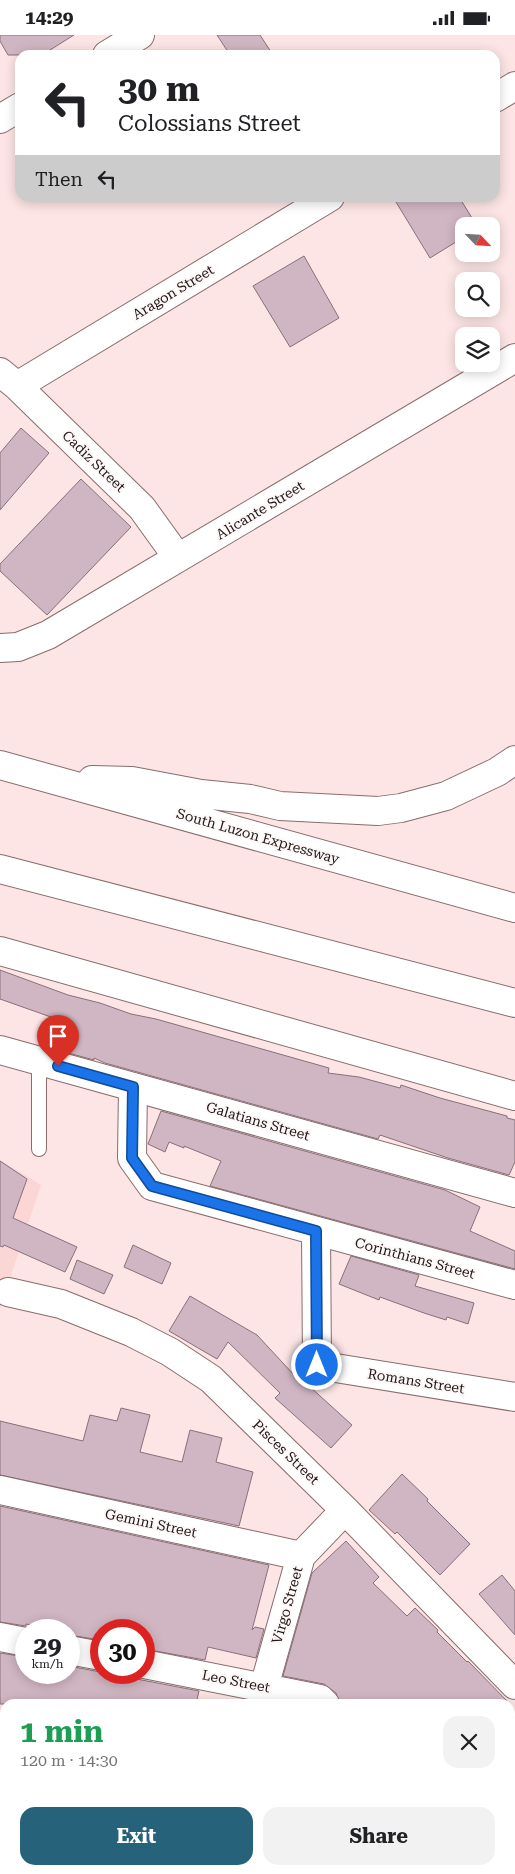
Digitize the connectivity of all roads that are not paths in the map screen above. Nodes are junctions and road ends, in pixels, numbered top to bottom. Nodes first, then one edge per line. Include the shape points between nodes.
1 (140, 35) edge
2 (115, 50) edge
3 (515, 86) edge
4 (500, 95) edge
5 (15, 110) edge
6 (0, 119) edge
7 (321, 202) edge
8 (515, 358) edge
9 (8, 379) edge
10 (178, 558) junction
11 (0, 648) edge
12 (515, 760) edge
13 (0, 765) edge
14 (49, 778) junction
15 (0, 869) edge
16 (515, 908) edge
17 (0, 951) edge
18 (515, 1003) edge
19 (0, 1050) edge
20 (39, 1061) junction
21 (133, 1087) junction
22 (515, 1096) edge
23 (40, 1149) dead end
24 (515, 1193) edge
25 (316, 1231) junction
26 (515, 1285) edge
27 (8, 1292) dead end
28 (515, 1397) edge
29 (0, 1490) edge
30 (346, 1510) junction
31 (301, 1556) junction
32 (0, 1637) edge
33 (15, 1639) edge
34 (155, 1666) edge
35 (515, 1685) edge
36 (264, 1687) junction
37 (320, 1699) edge

1 - 2 main road
3 - 4 main road
5 - 6 main road
7 - 9 main road, Aragon Street
8 - 10 main road, Alicante Street
9 - 10 main road, Cadiz Street via 142,508
10 - 11 main road, Alicante Street via 48,635 18,647
12 - 14 main road via 446,796 378,811 280,805 132,781
13 - 14 main road, South Luzon Expressway
14 - 16 main road, South Luzon Expressway
15 - 18 main road
17 - 22 main road
19 - 20 main road, Galatians Street
20 - 21 main road, Galatians Street
20 - 23 lane
21 - 24 main road, Galatians Street
21 - 25 main road, Corinthians Street via 132,1158 152,1186
25 - 26 main road, Corinthians Street
25 - 28 main road, Romans Street via 317,1365
27 - 30 main road, Pisces Street via 61,1304 170,1351 211,1379
29 - 31 main road, Gemini Street
30 - 31 main road, Virgo Street
30 - 35 main road, Pisces Street
31 - 36 main road, Virgo Street
32 - 33 main road
34 - 36 main road, Leo Street
36 - 37 main road, Leo Street

